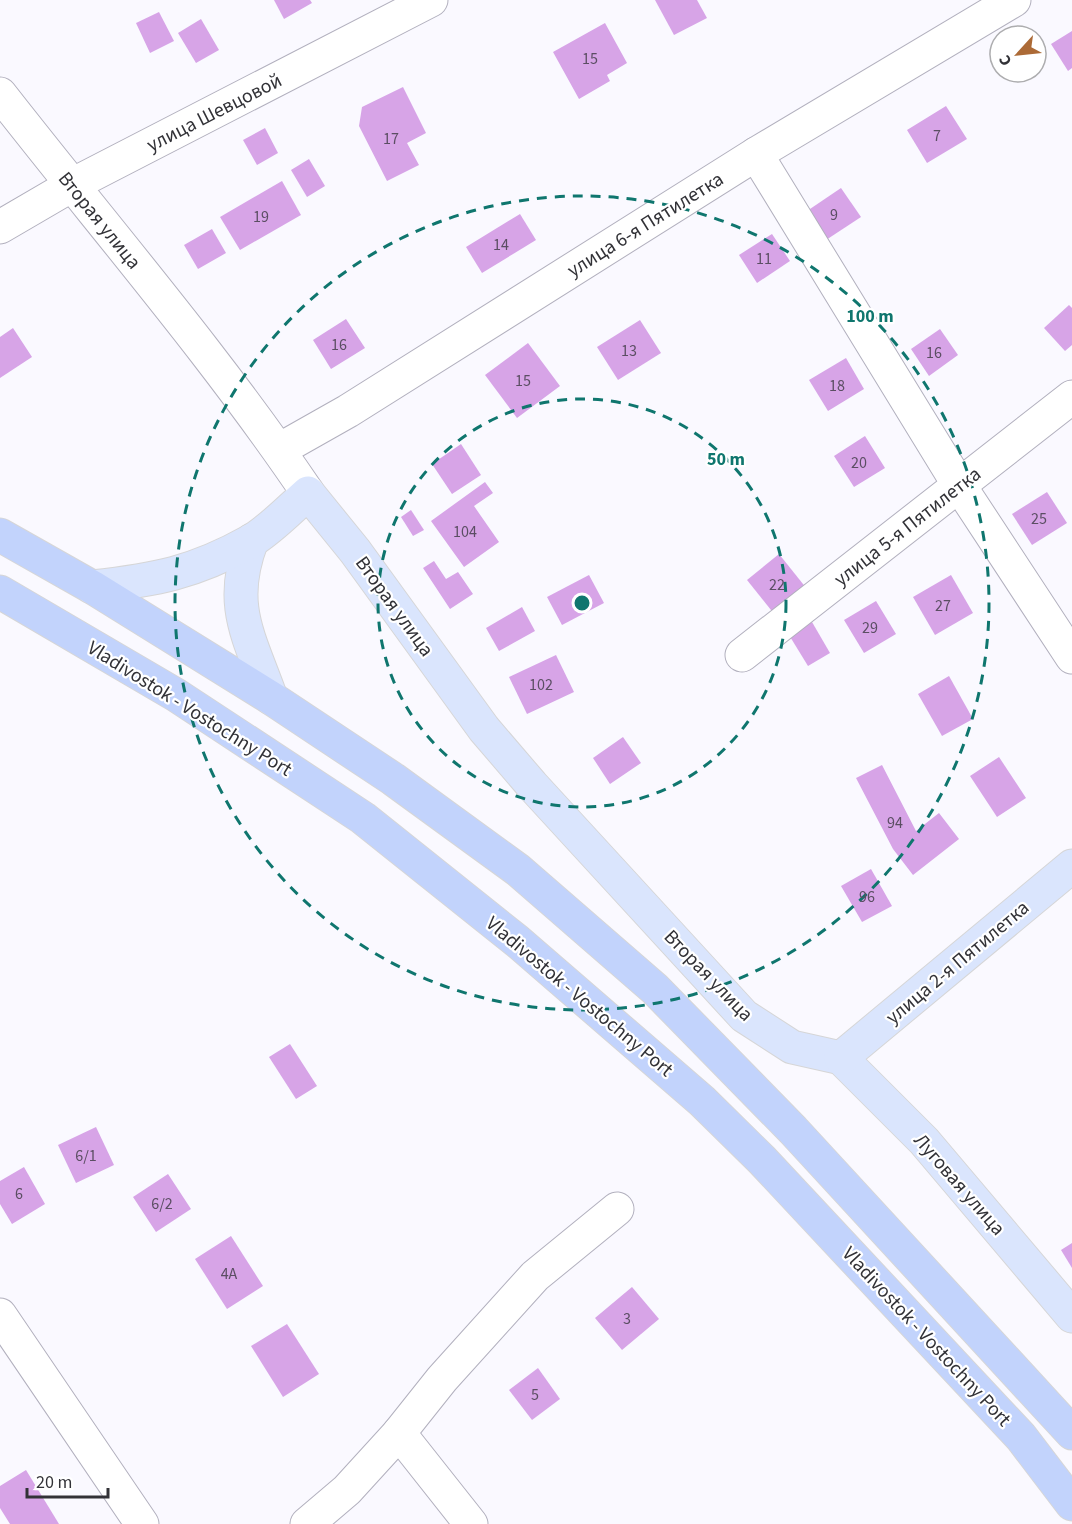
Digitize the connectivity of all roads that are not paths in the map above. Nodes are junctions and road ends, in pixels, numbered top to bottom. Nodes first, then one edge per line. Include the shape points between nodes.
1 (431, 0) edge
2 (1014, 0) edge
3 (0, 94) edge
4 (756, 154) junction
5 (72, 185) junction
6 (0, 227) edge
7 (1072, 397) edge
8 (279, 450) junction
9 (959, 485) junction
10 (308, 493) junction
11 (0, 535) edge
12 (252, 540) junction
13 (92, 587) junction
14 (0, 592) edge
15 (742, 655) dead end
16 (1072, 657) edge
17 (272, 698) junction
18 (1072, 866) edge
19 (841, 1058) junction
20 (617, 1209) dead end
21 (0, 1316) edge
22 (1072, 1316) edge
23 (399, 1433) junction
24 (1072, 1433) edge
25 (1072, 1504) edge
26 (141, 1524) edge
27 (307, 1524) edge
28 (471, 1524) edge

1 - 5 street, улица Шевцовой
2 - 4 street, улица 6-я Пятилетка
3 - 5 street, Вторая улица
4 - 8 street, улица 6-я Пятилетка via 348,411
4 - 9 street
5 - 6 street, улица Шевцовой
5 - 8 street, Вторая улица
7 - 9 street, улица 5-я Пятилетка
8 - 10 street, Вторая улица
9 - 15 street, улица 5-я Пятилетка
9 - 16 street
10 - 12 main road
10 - 19 main road, Вторая улица via 355,551 484,729 744,1016 792,1047
11 - 13 highway
12 - 13 main road via 179,574
12 - 17 main road via 239,582 240,607
13 - 17 highway
14 - 25 highway, Vladivostok - Vostochny Port via 176,695 363,818 517,941 702,1101 762,1160 1021,1437
17 - 24 highway via 518,870 655,989 793,1130
18 - 19 main road, улица 2-я Пятилетка
19 - 22 main road, Луговая улица via 924,1141
20 - 23 street via 535,1276
21 - 26 street
23 - 27 street via 347,1490
23 - 28 street

